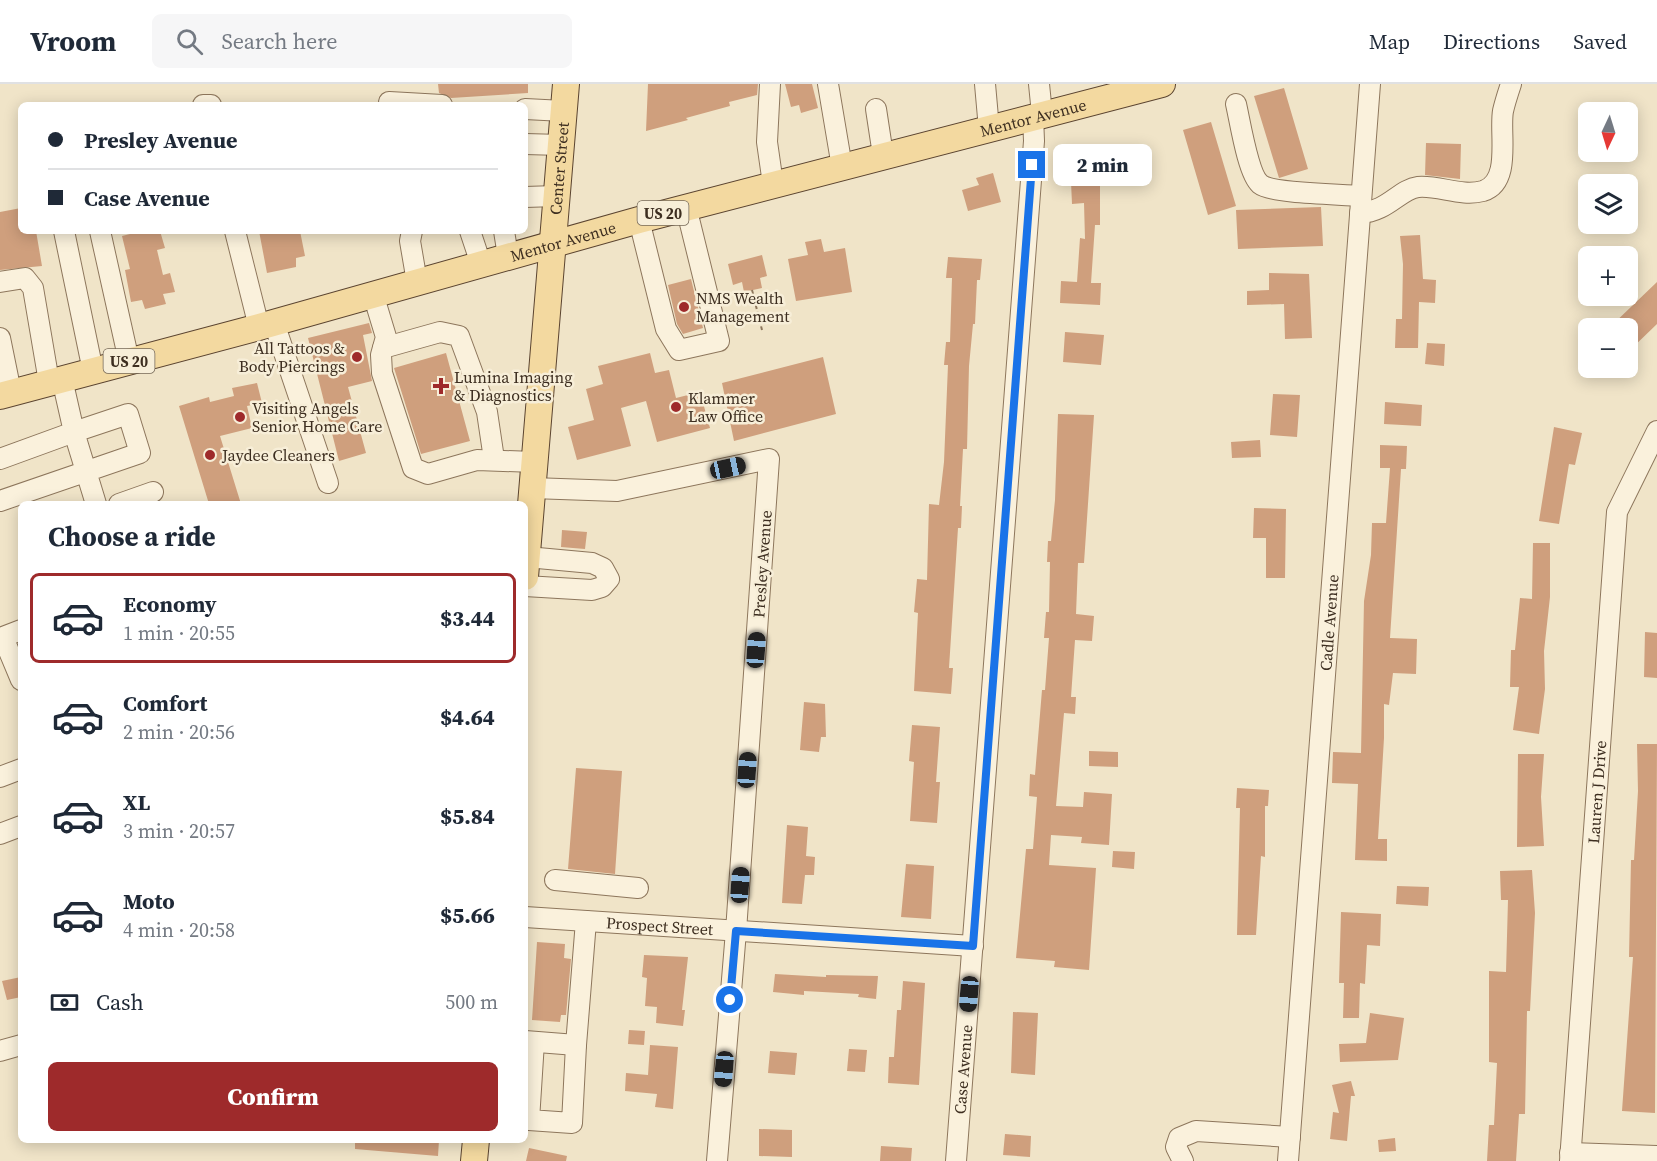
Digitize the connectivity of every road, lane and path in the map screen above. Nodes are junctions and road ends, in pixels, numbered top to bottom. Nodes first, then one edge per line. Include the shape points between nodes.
1 (566, 84) edge
2 (770, 84) edge
3 (828, 84) edge
4 (985, 84) edge
5 (1040, 84) edge
6 (1162, 84) edge
7 (1370, 84) edge
8 (1511, 84) edge
9 (1236, 104) dead end
10 (528, 109) edge
11 (876, 109) dead end
12 (564, 111) junction
13 (1037, 115) junction
14 (989, 129) junction
15 (528, 144) edge
16 (561, 146) junction
17 (883, 155) junction
18 (842, 167) junction
19 (773, 184) junction
20 (556, 196) junction
21 (528, 197) edge
22 (1361, 204) junction
23 (686, 207) junction
24 (639, 220) junction
25 (65, 234) edge
26 (101, 234) edge
27 (236, 234) edge
28 (411, 234) edge
29 (471, 234) edge
30 (504, 234) edge
31 (553, 244) junction
32 (508, 256) junction
33 (481, 264) junction
34 (0, 282) edge
35 (417, 282) junction
36 (752, 290) dead end
37 (373, 294) junction
38 (267, 325) junction
39 (762, 330) dead end
40 (0, 338) edge
41 (383, 348) junction
42 (129, 361) junction
43 (93, 371) junction
44 (55, 380) junction
45 (5, 394) edge
46 (1657, 431) edge
47 (74, 432) junction
48 (0, 459) edge
49 (494, 459) junction
50 (534, 462) junction
51 (86, 471) junction
52 (328, 483) dead end
53 (532, 488) junction
54 (153, 492) dead end
55 (0, 501) edge
56 (95, 501) edge
57 (128, 501) edge
58 (528, 514) edge
59 (528, 567) edge
60 (528, 586) edge
61 (18, 631) edge
62 (18, 674) edge
63 (18, 770) edge
64 (0, 777) edge
65 (18, 827) edge
66 (0, 834) edge
67 (555, 880) dead end
68 (638, 888) dead end
69 (528, 917) edge
70 (586, 921) junction
71 (736, 931) junction
72 (973, 946) junction
73 (529, 1041) edge
74 (576, 1045) junction
75 (18, 1046) edge
76 (0, 1051) edge
77 (1290, 1137) junction
78 (476, 1143) edge
79 (1657, 1156) edge
80 (1570, 1157) edge
81 (474, 1161) edge
82 (717, 1161) edge
83 (956, 1161) edge
84 (1183, 1161) edge
85 (1288, 1161) edge

1 - 12 main road, Center Street
2 - 19 street via 767,142
3 - 18 street
4 - 14 street
5 - 13 street, Case Avenue
6 - 13 main road, Mentor Avenue / US 20
7 - 22 street, Cadle Avenue
8 - 22 street via 1503,112 1501,164 1496,182 1484,191 1416,187 1382,209
9 - 22 street via 1252,171 1260,184
10 - 12 street
11 - 17 street
12 - 16 main road, Center Street
13 - 14 main road, Mentor Avenue / US 20
13 - 72 street, Case Avenue
14 - 17 main road, Mentor Avenue / US 20
15 - 16 street
16 - 20 main road, Center Street
17 - 18 main road, Mentor Avenue / US 20
18 - 19 main road, Mentor Avenue / US 20
19 - 23 main road, Mentor Avenue / US 20
20 - 21 street
20 - 31 main road, Center Street
22 - 77 street, Cadle Avenue
23 - 24 main road, Mentor Avenue / US 20
23 - 24 street via 719,341 679,350 666,329
24 - 31 main road, Mentor Avenue / US 20
25 - 43 street
26 - 42 street
27 - 38 street
28 - 35 street
29 - 33 street
30 - 32 street
31 - 32 main road, Mentor Avenue / US 20
31 - 50 main road, Center Street
32 - 33 main road, Mentor Avenue / US 20
33 - 35 main road, Mentor Avenue / US 20
34 - 44 street via 25,278 33,288
35 - 37 main road, Mentor Avenue / US 20
36 - 39 path
37 - 38 main road, Mentor Avenue / US 20
37 - 41 street via 386,337
38 - 42 main road, Mentor Avenue / US 20
38 - 52 street
40 - 45 street
41 - 49 street via 440,332 459,336 487,412
41 - 49 street via 382,373 413,468 428,474 467,462
42 - 43 main road, Mentor Avenue / US 20
43 - 44 main road, Mentor Avenue / US 20
44 - 45 main road, Mentor Avenue / US 20
44 - 47 street
46 - 80 street, Lauren J Drive via 1617,512
47 - 48 street
47 - 51 street
47 - 51 street via 128,414 140,453
49 - 50 street
50 - 53 main road, Center Street
51 - 55 street
51 - 56 street
53 - 58 main road, Center Street
53 - 71 street, Presley Avenue via 617,491 769,459
54 - 57 street
59 - 60 street via 592,563 603,568 609,579 592,590
61 - 62 street via 3,638
63 - 64 street
65 - 66 street
67 - 68 street
69 - 70 street, Prospect Street
70 - 71 street, Prospect Street
70 - 74 street
71 - 72 street, Prospect Street
71 - 82 street, Presley Avenue
72 - 83 street, Case Avenue
73 - 74 street
73 - 74 street via 529,1120 572,1123
75 - 76 street
77 - 84 street via 1196,1131 1179,1138 1176,1147
77 - 85 street, Cadle Avenue
78 - 81 main road
79 - 80 street

